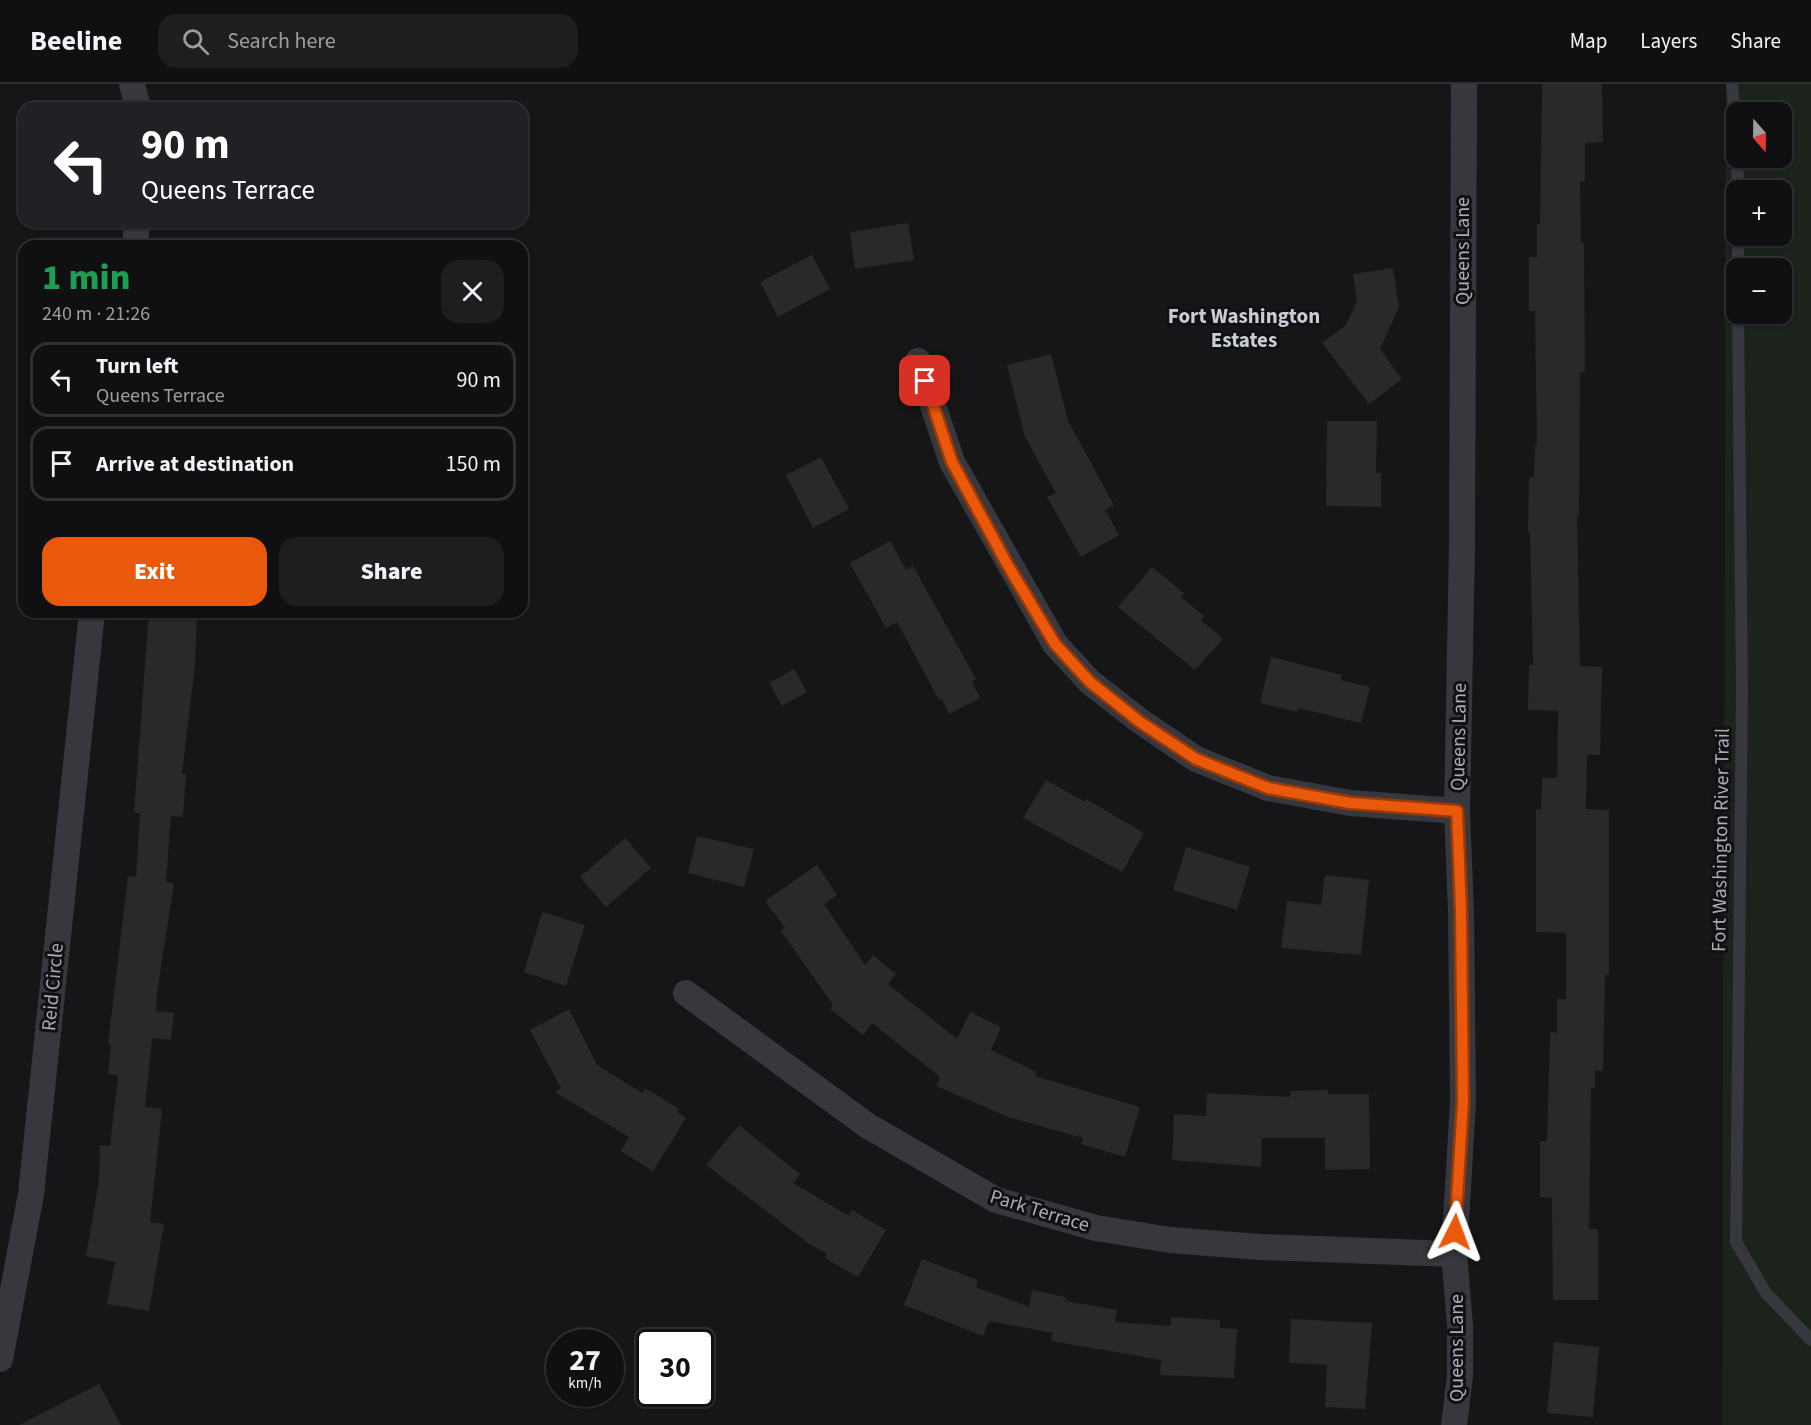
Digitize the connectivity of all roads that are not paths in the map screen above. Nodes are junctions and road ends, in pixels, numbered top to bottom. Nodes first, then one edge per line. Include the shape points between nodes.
1 (132, 84) edge
2 (1464, 84) edge
3 (1732, 84) edge
4 (136, 102) edge
5 (1734, 102) edge
6 (1738, 324) edge
7 (918, 361) dead end
8 (91, 618) edge
9 (1457, 811) junction
10 (687, 993) dead end
11 (1454, 1254) junction
12 (1811, 1340) edge
13 (0, 1359) edge
14 (1454, 1425) edge

1 - 4 street
2 - 9 street, Queens Lane
3 - 5 lane
6 - 12 lane, Fort Washington River Trail via 1742,690 1736,1242 1766,1293
7 - 9 street via 952,462 1055,644 1090,682 1196,759 1268,788 1350,803
8 - 13 street, Reid Circle via 31,1194
9 - 11 street, Queens Lane via 1463,1102
10 - 11 street, Park Terrace via 868,1126 996,1200 1095,1227 1170,1240
11 - 14 street, Queens Lane via 1460,1376

